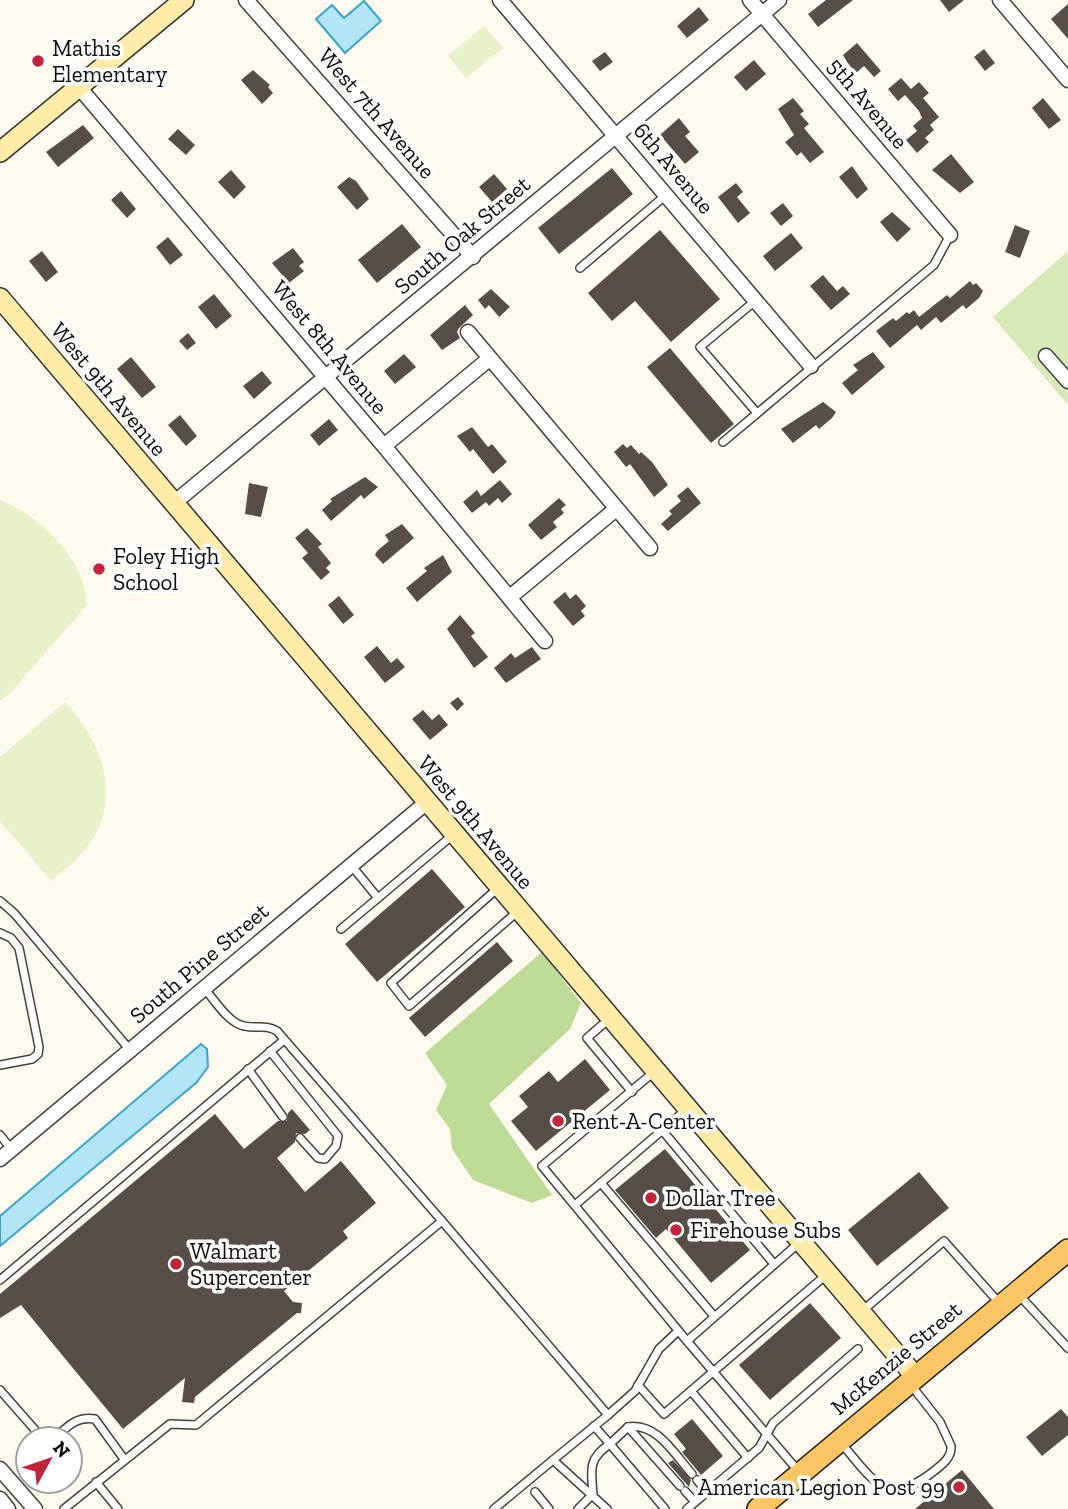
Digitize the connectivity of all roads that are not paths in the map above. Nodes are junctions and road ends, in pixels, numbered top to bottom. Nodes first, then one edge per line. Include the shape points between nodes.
1 (184, 0) edge
2 (246, 0) edge
3 (500, 0) edge
4 (750, 0) edge
5 (779, 0) edge
6 (1000, 0) edge
7 (762, 14) junction
8 (1068, 80) edge
9 (78, 86) junction
10 (616, 135) junction
11 (0, 152) edge
12 (666, 195) junction
13 (950, 235) joint
14 (473, 257) junction
15 (580, 268) dead end
16 (0, 298) edge
17 (755, 301) junction
18 (468, 332) dead end
19 (1046, 356) dead end
20 (489, 359) junction
21 (811, 366) junction
22 (326, 378) junction
23 (1068, 381) edge
24 (757, 412) junction
25 (723, 442) dead end
26 (384, 446) junction
27 (174, 503) junction
28 (616, 509) junction
29 (650, 548) dead end
30 (510, 597) junction
31 (545, 641) dead end
32 (426, 802) junction
33 (454, 834) junction
34 (351, 865) junction
35 (499, 887) junction
36 (378, 898) junction
37 (0, 901) edge
38 (519, 910) junction
39 (341, 929) dead end
40 (0, 933) edge
41 (204, 988) junction
42 (610, 1017) junction
43 (284, 1040) junction
44 (130, 1050) junction
45 (270, 1051) junction
46 (0, 1065) edge
47 (248, 1069) junction
48 (655, 1070) junction
49 (632, 1092) junction
50 (688, 1109) junction
51 (283, 1117) dead end
52 (663, 1130) junction
53 (0, 1135) edge
54 (300, 1138) dead end
55 (6, 1154) edge
56 (601, 1183) junction
57 (575, 1205) junction
58 (442, 1221) junction
59 (800, 1241) junction
60 (1068, 1250) edge
61 (774, 1264) junction
62 (829, 1273) junction
63 (0, 1280) edge
64 (1009, 1299) junction
65 (860, 1312) junction
66 (715, 1316) junction
67 (678, 1331) junction
68 (687, 1341) junction
69 (858, 1349) dead end
70 (1068, 1349) edge
71 (714, 1371) junction
72 (912, 1379) junction
73 (638, 1385) junction
74 (0, 1390) edge
75 (691, 1391) junction
76 (608, 1415) junction
77 (31, 1425) edge
78 (70, 1425) edge
79 (594, 1426) junction
80 (628, 1427) junction
81 (767, 1435) junction
82 (838, 1440) junction
83 (610, 1444) junction
84 (748, 1458) junction
85 (124, 1459) junction
86 (553, 1460) junction
87 (0, 1468) edge
88 (800, 1473) junction
89 (96, 1482) junction
90 (535, 1492) dead end
91 (707, 1492) junction
92 (593, 1494) junction
93 (0, 1499) edge
94 (695, 1502) junction
95 (500, 1507) edge
96 (8, 1509) edge
97 (35, 1509) edge
98 (64, 1509) edge
99 (118, 1509) edge
100 (550, 1509) edge
101 (578, 1509) edge
102 (607, 1509) edge
103 (665, 1509) edge
104 (687, 1509) edge
105 (758, 1509) edge

1 - 9 street
2 - 14 street, West 7th Avenue
3 - 10 street, 6th Avenue
4 - 7 street, 5th Avenue
5 - 7 street, South Oak Street
6 - 8 street
7 - 10 street, South Oak Street
7 - 13 street, 5th Avenue
9 - 11 street
9 - 22 street, West 8th Avenue
10 - 12 street, 6th Avenue
10 - 14 street, South Oak Street
12 - 15 lane
12 - 17 street, 6th Avenue
13 - 21 lane via 934,265
14 - 22 street, South Oak Street
16 - 27 street, West 9th Avenue
17 - 21 street, 6th Avenue
17 - 24 lane via 701,347
18 - 20 street
19 - 23 street
20 - 26 street
20 - 28 street
21 - 24 lane
22 - 26 street, West 8th Avenue
22 - 27 street, South Oak Street
24 - 25 lane
26 - 30 street, West 8th Avenue
27 - 32 street, West 9th Avenue
28 - 29 street
28 - 30 street
30 - 31 street, West 8th Avenue
32 - 33 street, West 9th Avenue
32 - 34 street, South Pine Street
33 - 35 street, West 9th Avenue
33 - 36 lane
34 - 36 lane
34 - 41 street, South Pine Street
35 - 38 street, West 9th Avenue
35 - 38 lane via 391,983 409,1006
36 - 39 lane
37 - 44 lane
38 - 42 street, West 9th Avenue
40 - 46 lane via 12,938 19,948 39,1047 33,1059
41 - 43 lane via 235,1023 268,1026
41 - 44 street, South Pine Street
42 - 48 street, West 9th Avenue
42 - 49 lane via 587,1038
43 - 45 lane
43 - 58 lane
44 - 55 street, South Pine Street
45 - 47 lane
45 - 54 lane via 338,1136 337,1146 325,1158 317,1158
47 - 51 lane
47 - 63 lane
48 - 49 lane
48 - 50 street, West 9th Avenue
49 - 57 lane via 542,1166
50 - 52 lane
50 - 59 street, West 9th Avenue
52 - 56 lane
52 - 61 lane
53 - 55 lane
56 - 57 lane
56 - 66 lane
57 - 67 lane
58 - 76 lane
58 - 85 lane via 196,1425 170,1424
59 - 61 lane
59 - 62 street, West 9th Avenue
60 - 64 main road, McKenzie Street
61 - 66 lane
62 - 65 street, West 9th Avenue
62 - 71 lane
64 - 65 lane via 944,1241
64 - 70 lane
64 - 72 main road, McKenzie Street
65 - 72 street, West 9th Avenue
66 - 68 lane
67 - 68 lane
67 - 73 lane via 659,1349
68 - 71 lane
69 - 81 lane via 773,1423
71 - 75 lane
71 - 81 lane
72 - 82 main road, McKenzie Street
72 - 82 lane via 951,1446 948,1459 933,1472 908,1490 891,1492 870,1477
73 - 75 lane via 664,1414
73 - 76 lane
74 - 77 lane
75 - 84 lane
76 - 79 lane
78 - 85 lane via 84,1418 95,1419
79 - 83 lane
79 - 86 lane
80 - 83 lane
80 - 91 lane via 637,1425 657,1434
80 - 94 lane
81 - 84 lane
81 - 88 lane
82 - 88 main road, McKenzie Street
83 - 92 lane via 594,1455 590,1465
83 - 103 lane
84 - 91 lane
85 - 89 lane
86 - 92 lane
86 - 95 lane
87 - 97 street
88 - 105 main road, McKenzie Street
89 - 98 lane
89 - 99 lane
90 - 100 lane
91 - 94 lane
92 - 101 lane
92 - 102 lane
93 - 96 street
94 - 104 lane

